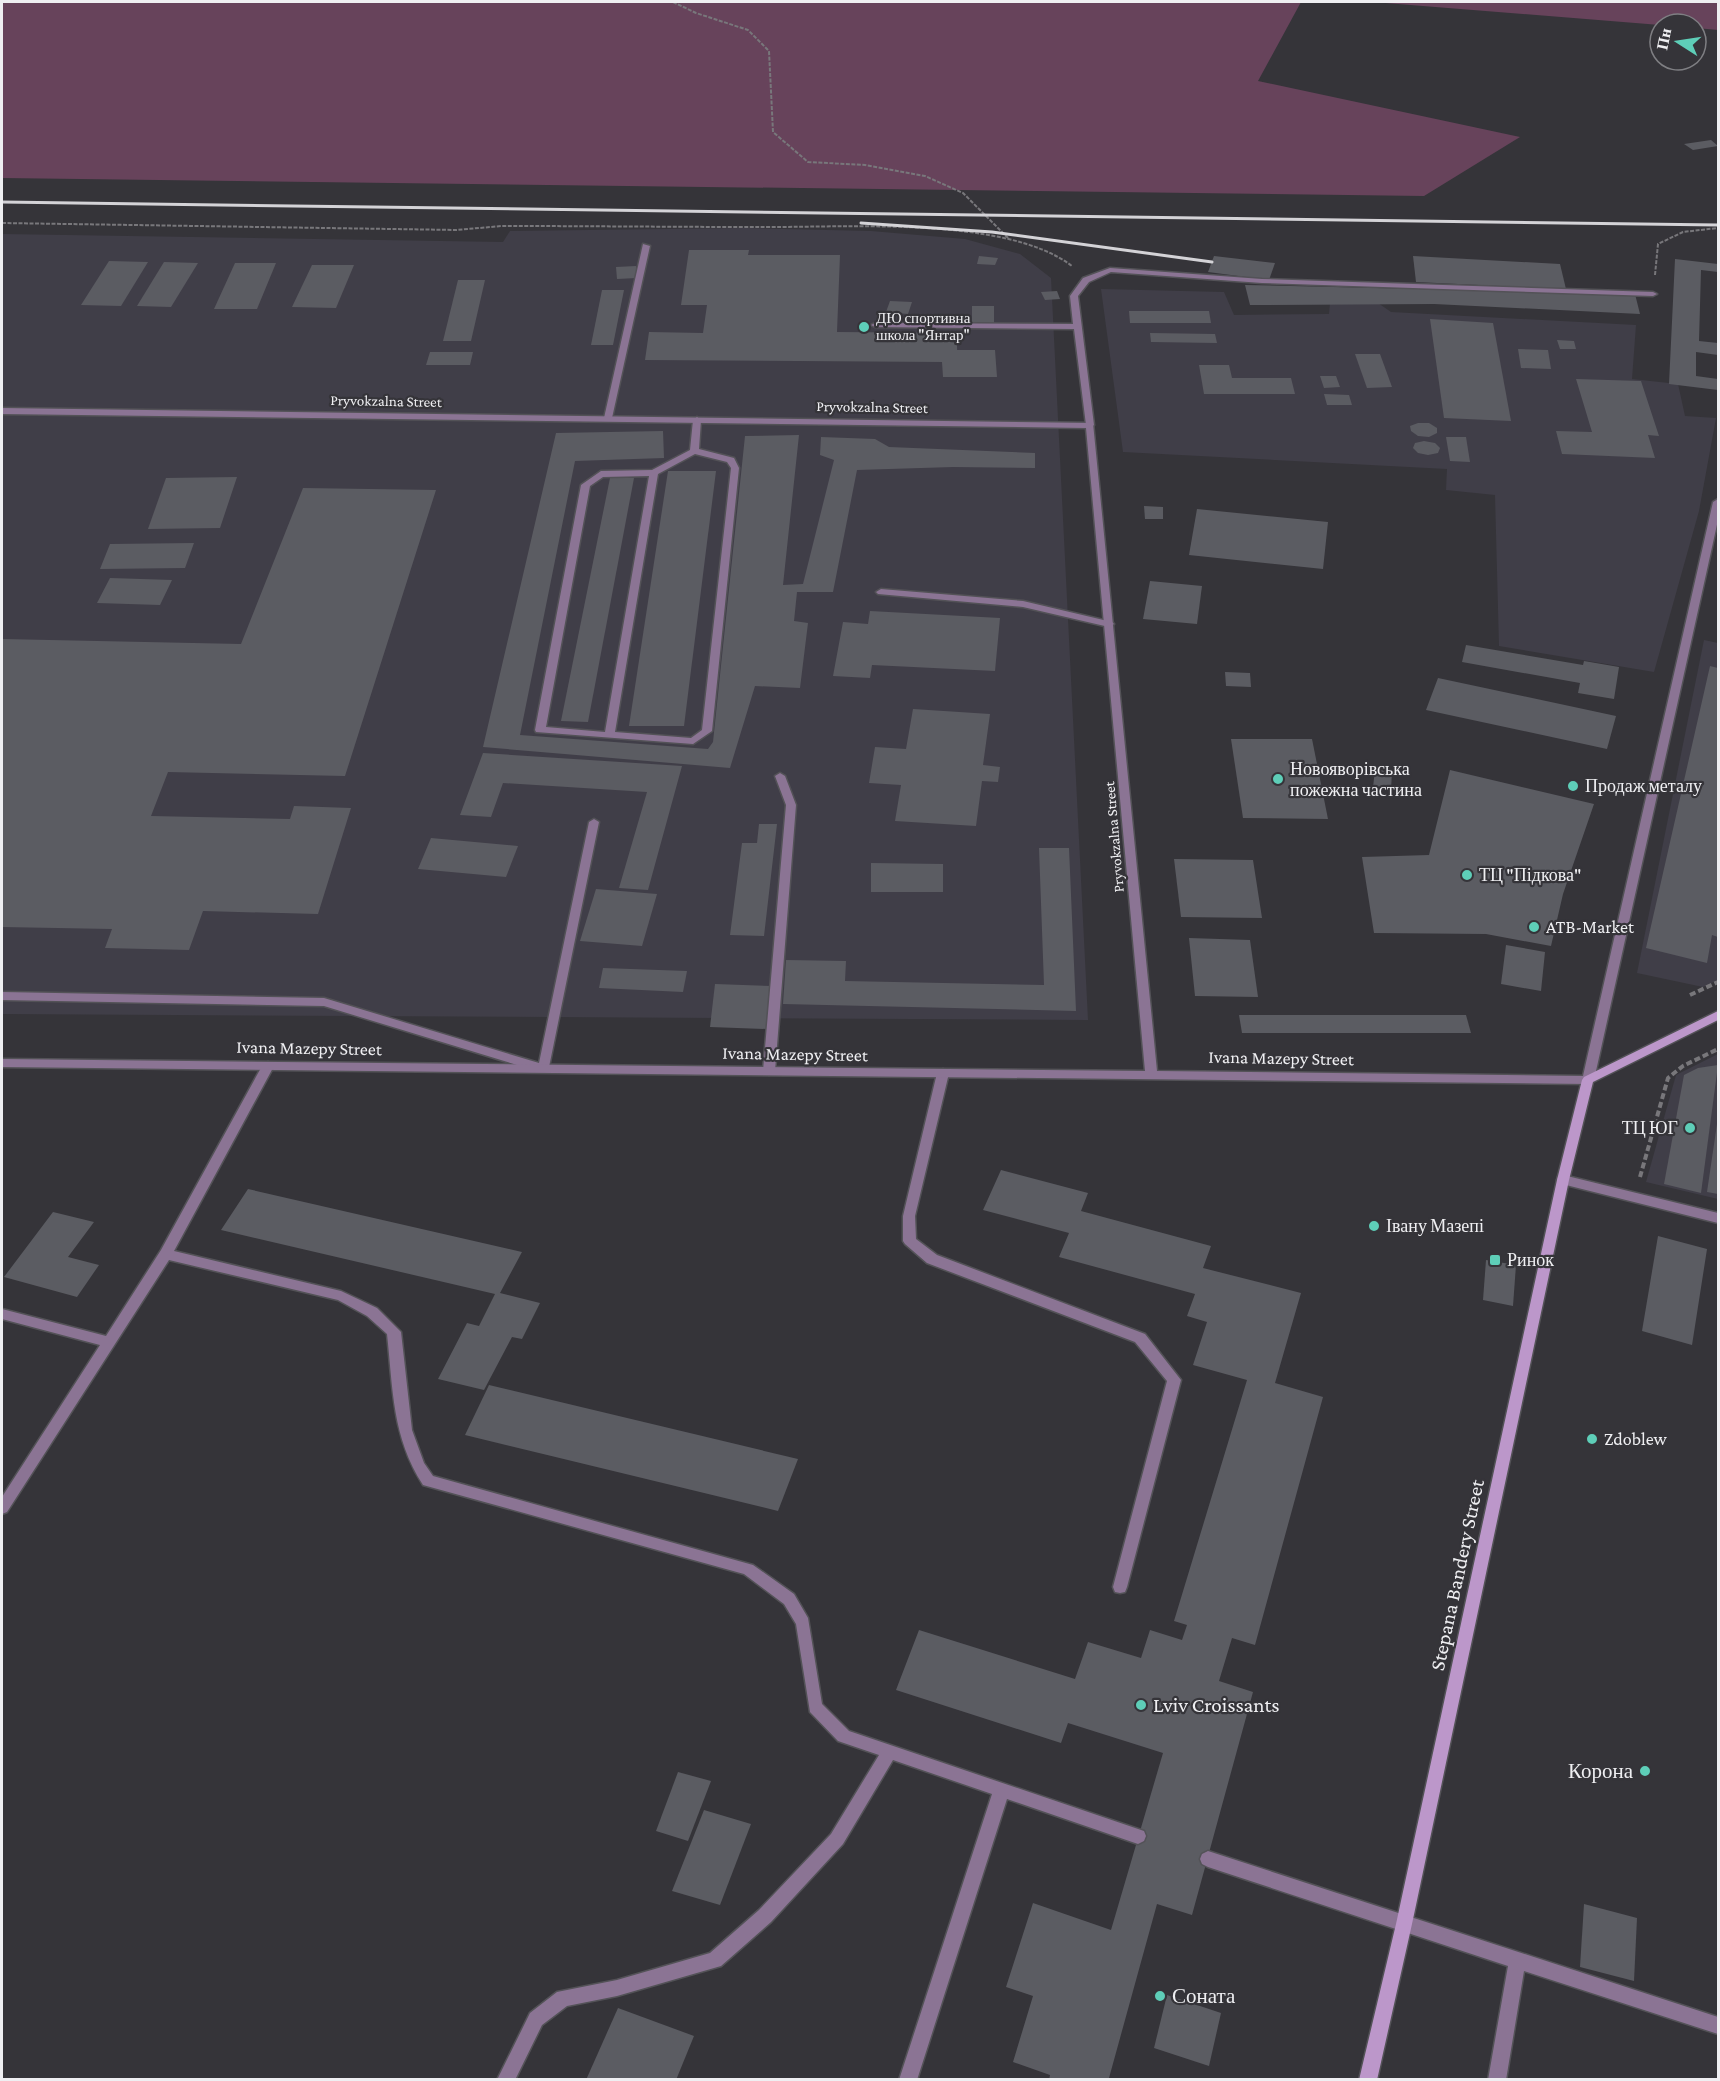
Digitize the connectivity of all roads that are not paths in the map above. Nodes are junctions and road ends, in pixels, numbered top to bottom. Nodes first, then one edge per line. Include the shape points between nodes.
1 (646, 246) dead end
2 (1653, 294) road end
3 (875, 325) dead end
4 (1078, 327) junction
5 (2, 411) edge
6 (608, 418) junction
7 (697, 420) junction
8 (1090, 425) junction
9 (694, 451) junction
10 (654, 473) junction
11 (1719, 502) edge
12 (881, 592) dead end
13 (1109, 624) junction
14 (609, 736) junction
15 (780, 776) dead end
16 (594, 822) dead end
17 (2, 996) edge
18 (1719, 1015) edge
19 (2, 1063) edge
20 (268, 1066) junction
21 (544, 1069) junction
22 (769, 1071) junction
23 (944, 1073) junction
24 (1151, 1075) junction
25 (1588, 1080) junction
26 (1563, 1180) junction
27 (1719, 1218) edge
28 (166, 1254) junction
29 (2, 1314) edge
30 (108, 1342) junction
31 (2, 1508) edge
32 (1120, 1587) dead end
33 (889, 1752) junction
34 (1001, 1791) junction
35 (1138, 1836) dead end
36 (1208, 1859) dead end
37 (1404, 1923) junction
38 (1518, 1959) junction
39 (1719, 2026) edge
40 (506, 2079) edge
41 (908, 2079) edge
42 (1368, 2079) edge
43 (1497, 2079) edge

1 - 6 street
2 - 4 street via 1262,281 1110,270 1086,280 1074,296
3 - 4 street
4 - 8 street
5 - 6 street, Pryvokzalna Street
6 - 7 street, Pryvokzalna Street
7 - 8 street, Pryvokzalna Street
7 - 9 street
8 - 13 street, Pryvokzalna Street
9 - 10 street
9 - 14 street via 731,460 735,468 707,731 693,741
10 - 14 street
10 - 14 street via 601,474 586,484 539,723 540,730 551,733
11 - 25 street
12 - 13 street via 1023,604
13 - 24 street, Pryvokzalna Street
15 - 22 street via 791,805
16 - 21 street
17 - 21 street via 324,1002
18 - 25 street
19 - 20 street, Ivana Mazepy Street
20 - 21 street, Ivana Mazepy Street
20 - 28 street
21 - 22 street, Ivana Mazepy Street
22 - 23 street, Ivana Mazepy Street
23 - 24 street, Ivana Mazepy Street
23 - 32 street via 909,1216 910,1241 932,1259 1140,1338 1174,1380
24 - 25 street, Ivana Mazepy Street
25 - 26 street, Stepana Bandery Street
26 - 27 street
26 - 37 street, Stepana Bandery Street
28 - 30 street
28 - 33 street via 341,1296 372,1312 394,1332 407,1440 415,1465 428,1481 748,1569 789,1599 803,1623 815,1707 844,1736
29 - 30 street
30 - 31 street
33 - 34 street
33 - 40 street via 837,1839 765,1916 715,1960 617,1988 562,1998 536,2019
34 - 35 street
34 - 41 street
36 - 37 street
37 - 38 street
37 - 42 street, Stepana Bandery Street
38 - 39 street
38 - 43 street

